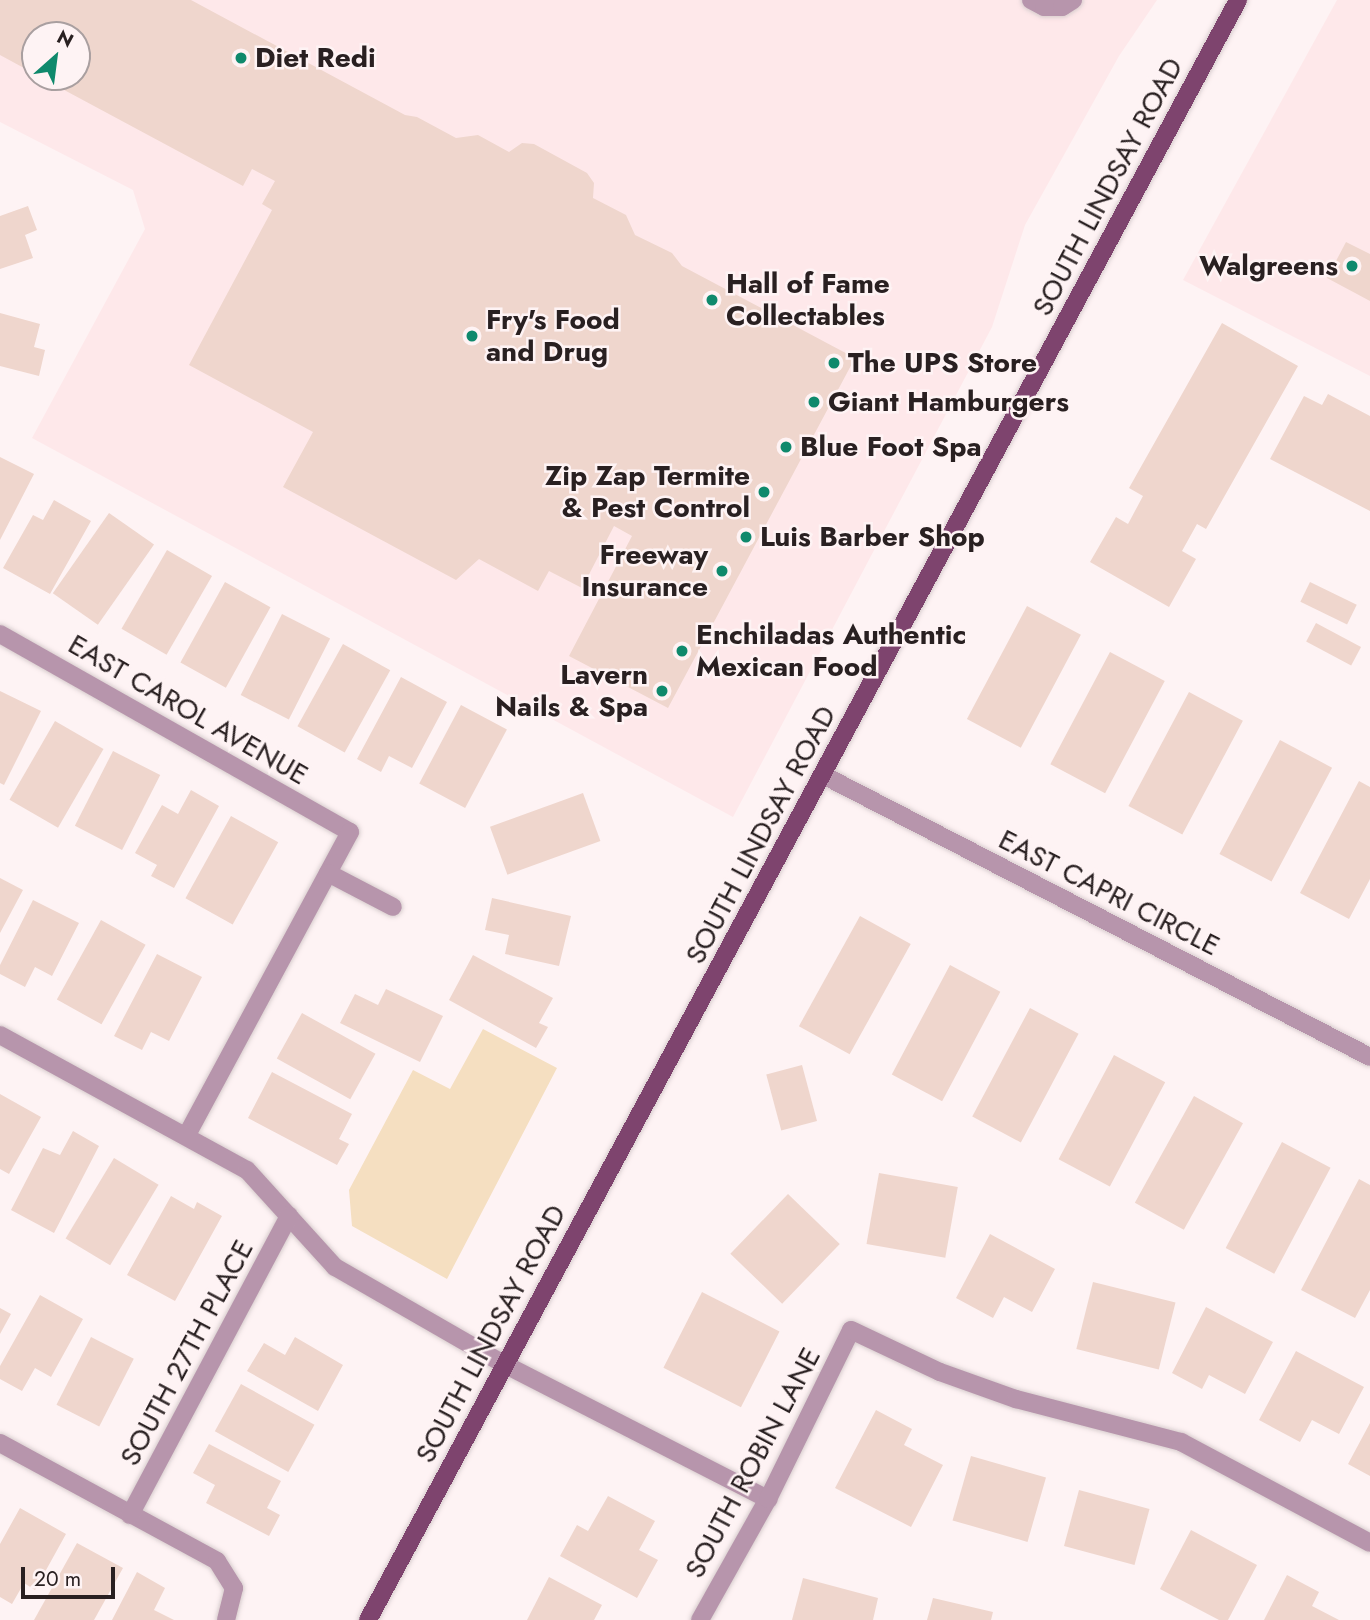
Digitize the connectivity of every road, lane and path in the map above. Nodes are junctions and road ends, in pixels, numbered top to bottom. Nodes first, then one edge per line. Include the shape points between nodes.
1 (1031, 0) edge
2 (1073, 0) edge
3 (1238, 0) edge
4 (0, 634) edge
5 (823, 775) junction
6 (328, 873) junction
7 (393, 907) dead end
8 (0, 1035) edge
9 (1370, 1057) edge
10 (187, 1135) junction
11 (289, 1216) junction
12 (505, 1364) junction
13 (0, 1443) edge
14 (768, 1499) junction
15 (130, 1515) junction
16 (1370, 1543) edge
17 (226, 1620) edge
18 (368, 1620) edge
19 (700, 1620) edge

1 - 2 street via 1044,7 1062,7
3 - 5 main road, SOUTH LINDSAY ROAD
4 - 6 street, EAST CAROL AVENUE via 350,832
5 - 9 street, EAST CAPRI CIRCLE
5 - 12 main road, SOUTH LINDSAY ROAD
6 - 7 street
6 - 10 street
8 - 10 street
10 - 11 street via 247,1170
11 - 12 street via 335,1267
11 - 15 street, SOUTH 27TH PLACE
12 - 14 street
12 - 18 main road, SOUTH LINDSAY ROAD
13 - 15 street
14 - 16 street, SOUTH ROBIN LANE via 851,1330 940,1372 1016,1399 1181,1442
14 - 19 street, SOUTH ROBIN LANE
15 - 17 street via 217,1561 234,1588

